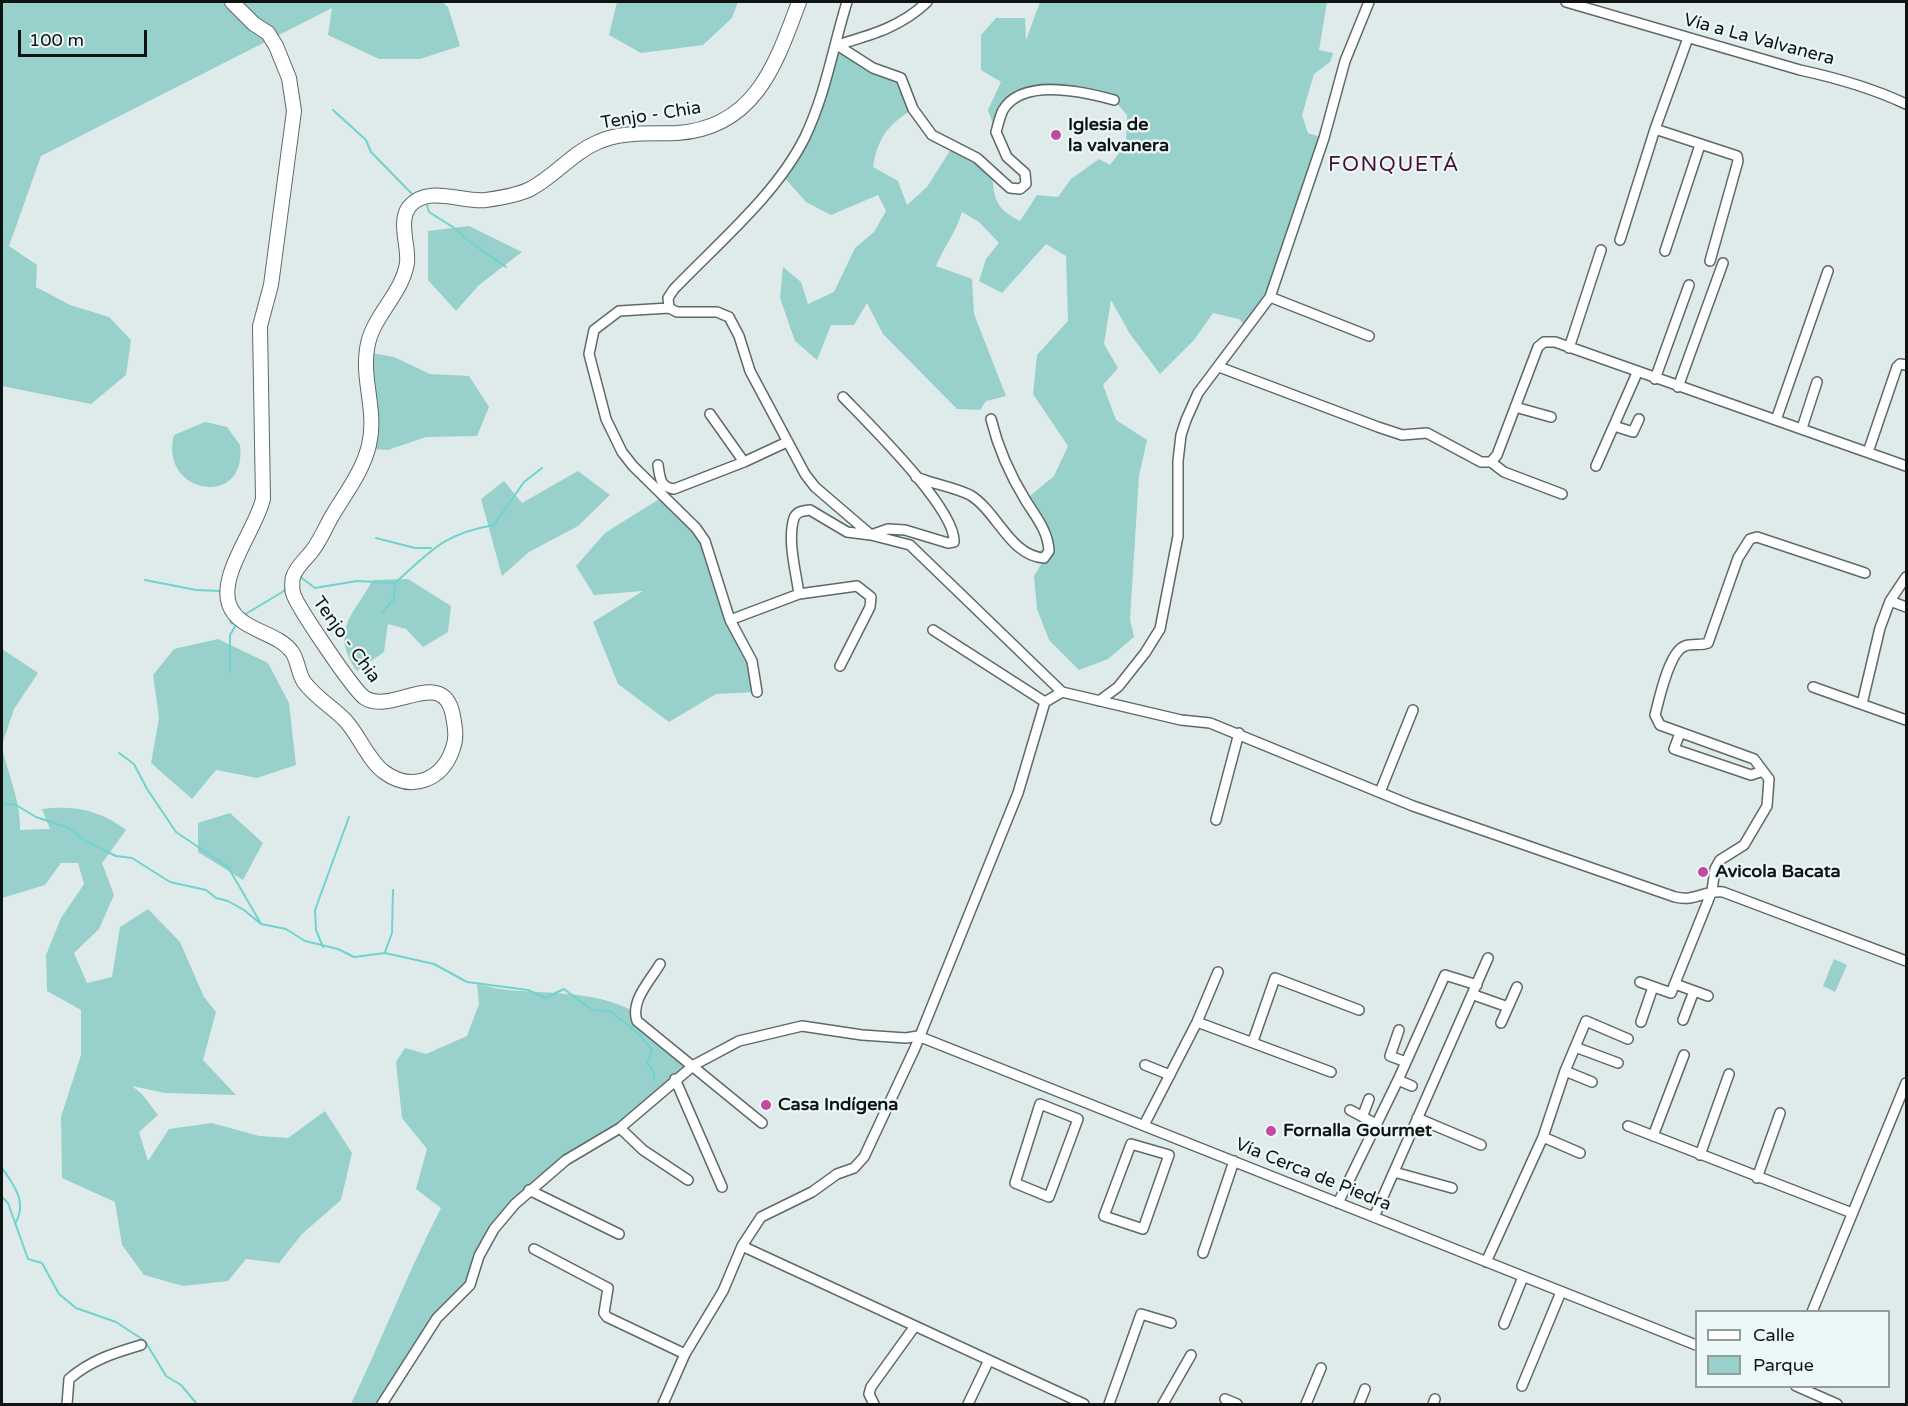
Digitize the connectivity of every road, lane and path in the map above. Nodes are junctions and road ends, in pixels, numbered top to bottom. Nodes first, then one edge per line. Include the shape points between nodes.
1 (232, 2) edge
2 (799, 2) edge
3 (847, 2) edge
4 (927, 2) edge
5 (1370, 2) edge
6 (1566, 2) edge
7 (1688, 38) junction
8 (837, 45) junction
9 (1114, 100) dead end
10 (1906, 104) edge
11 (1655, 129) junction
12 (1700, 145) junction
13 (1620, 240) dead end
14 (1601, 250) dead end
15 (1665, 251) dead end
16 (1710, 261) dead end
17 (1723, 263) dead end
18 (1828, 271) dead end
19 (1689, 285) dead end
20 (1270, 297) junction
21 (669, 308) junction
22 (1369, 336) dead end
23 (1569, 348) junction
24 (1906, 365) edge
25 (1219, 367) junction
26 (1637, 373) junction
27 (1654, 378) junction
28 (1817, 382) dead end
29 (1678, 387) junction
30 (843, 397) dead end
31 (1515, 407) junction
32 (710, 414) dead end
33 (1551, 417) dead end
34 (1639, 418) dead end
35 (991, 419) dead end
36 (1776, 420) junction
37 (1614, 426) junction
38 (1802, 428) junction
39 (787, 442) junction
40 (1865, 449) junction
41 (744, 462) junction
42 (1491, 462) junction
43 (658, 465) dead end
44 (1596, 466) dead end
45 (1906, 466) edge
46 (914, 477) junction
47 (1562, 494) dead end
48 (871, 535) junction
49 (1865, 573) dead end
50 (1906, 577) edge
51 (799, 594) junction
52 (1890, 601) junction
53 (1906, 606) edge
54 (730, 620) junction
55 (933, 630) dead end
56 (840, 666) dead end
57 (1118, 687) junction
58 (1813, 687) dead end
59 (758, 692) dead end
60 (1062, 692) junction
61 (1099, 700) junction
62 (1045, 702) junction
63 (1862, 704) junction
64 (1117, 705) junction
65 (1413, 710) dead end
66 (1906, 720) edge
67 (1239, 733) junction
68 (1680, 733) junction
69 (1763, 771) junction
70 (1380, 792) junction
71 (1216, 820) dead end
72 (1712, 891) junction
73 (1488, 958) dead end
74 (1906, 961) edge
75 (660, 964) dead end
76 (1218, 972) dead end
77 (1640, 982) dead end
78 (1675, 984) junction
79 (1477, 985) junction
80 (1517, 987) dead end
81 (1653, 987) junction
82 (1694, 991) junction
83 (1474, 995) junction
84 (1708, 996) dead end
85 (1508, 1007) junction
86 (1359, 1010) dead end
87 (1683, 1020) dead end
88 (1197, 1022) junction
89 (1641, 1022) dead end
90 (1501, 1023) dead end
91 (1399, 1030) dead end
92 (918, 1036) junction
93 (1628, 1039) dead end
94 (1253, 1041) junction
95 (1575, 1047) junction
96 (1684, 1054) dead end
97 (1406, 1062) junction
98 (1618, 1063) dead end
99 (694, 1065) junction
100 (1145, 1065) dead end
101 (1564, 1071) junction
102 (1331, 1072) dead end
103 (1729, 1074) dead end
104 (1170, 1075) junction
105 (675, 1079) junction
106 (1398, 1080) junction
107 (1592, 1082) dead end
108 (1906, 1083) edge
109 (1412, 1086) dead end
110 (1065, 1094) junction
111 (1369, 1099) dead end
112 (1350, 1110) dead end
113 (1059, 1112) junction
114 (1780, 1113) dead end
115 (1363, 1115) junction
116 (1417, 1118) junction
117 (762, 1123) dead end
118 (1376, 1124) junction
119 (1144, 1125) junction
120 (1628, 1126) dead end
121 (620, 1128) junction
122 (1166, 1134) junction
123 (1653, 1136) junction
124 (1543, 1137) junction
125 (1481, 1145) dead end
126 (1160, 1151) junction
127 (1580, 1153) dead end
128 (1700, 1155) junction
129 (1234, 1161) junction
130 (1394, 1172) junction
131 (1756, 1178) junction
132 (688, 1180) dead end
133 (722, 1187) dead end
134 (1452, 1188) dead end
135 (529, 1190) junction
136 (1338, 1203) junction
137 (1852, 1214) junction
138 (1374, 1217) junction
139 (619, 1234) dead end
140 (742, 1246) junction
141 (534, 1249) dead end
142 (1203, 1253) dead end
143 (1486, 1262) junction
144 (1523, 1276) junction
145 (1561, 1292) junction
146 (1812, 1310) edge
147 (1171, 1323) dead end
148 (1504, 1324) dead end
149 (915, 1326) junction
150 (1695, 1345) edge
151 (141, 1346) dead end
152 (685, 1354) junction
153 (1191, 1355) dead end
154 (989, 1360) junction
155 (1322, 1368) dead end
156 (1522, 1386) dead end
157 (1799, 1388) edge
158 (1365, 1389) dead end
159 (1225, 1399) dead end
160 (1814, 1400) edge
161 (67, 1404) edge
162 (382, 1404) edge
163 (663, 1404) edge
164 (874, 1404) edge
165 (968, 1404) edge
166 (1084, 1404) edge
167 (1108, 1404) edge
168 (1163, 1404) edge
169 (1237, 1404) edge
170 (1306, 1404) edge
171 (1359, 1404) edge
172 (1837, 1404) edge

1 - 2 street, Tenjo - Chia via 268,33 276,46 289,78 294,111 276,251 260,326 263,499 258,519 232,569 230,606 243,622 293,653 306,686 347,722 382,771 403,780 419,781 436,776 452,753 456,740 448,702 439,694 418,692 385,704 366,699 336,663 292,591 292,578 314,549 366,455 373,418 366,352 371,331 403,277 407,260 405,217 410,206 428,196 475,201 529,191 567,160 600,141 614,136 685,132 730,116 756,96 775,62
3 - 8 street
4 - 8 street via 904,22
5 - 20 street via 1345,61 1324,138
6 - 7 street, Vía a La Valvanera
7 - 10 street, Vía a La Valvanera via 1837,78
7 - 11 street
8 - 9 street via 873,68 901,78 913,109 932,135 977,158 1010,188 1020,189 1026,184 1025,173 1007,157 996,132 1004,109 1019,96 1037,90 1084,92
8 - 21 street via 805,137 782,175 674,289 668,298
11 - 12 street
11 - 13 street
12 - 15 street
12 - 16 street via 1732,154 1738,161
14 - 23 street
17 - 29 street
18 - 36 street
19 - 27 street
20 - 22 street
20 - 25 street
21 - 39 street via 677,312 717,312 729,317 750,371
21 - 54 street via 619,311 594,330 589,354 606,418 622,452 705,541
23 - 26 street
23 - 31 street via 1555,342 1544,342 1538,347
24 - 40 street via 1897,367
25 - 42 street via 1394,432 1427,433 1481,462
25 - 57 street via 1198,393 1181,435 1178,536 1160,629
26 - 27 street
26 - 37 street
27 - 29 street
28 - 38 street
29 - 36 street
30 - 46 street
31 - 33 street
31 - 42 street
32 - 41 street
34 - 37 street via 1633,432
35 - 46 street via 1003,458 1041,522 1049,545 1044,558 1035,557 1014,543 970,495
36 - 38 street
37 - 44 street
38 - 40 street
39 - 41 street
39 - 48 street via 815,487
40 - 45 street
41 - 43 street via 674,489 661,483
42 - 47 street via 1504,472
46 - 48 street via 939,504 953,529 954,542 905,530 888,529
48 - 51 street via 847,532 810,510 799,512 794,517 793,544
48 - 60 street via 910,545
49 - 68 street via 1756,537 1750,539 1738,558 1708,643 1685,646 1677,652 1663,686 1655,715 1660,725
50 - 52 street
51 - 54 street
51 - 56 street via 857,586 871,597 870,607
52 - 53 street
52 - 63 street
54 - 59 street via 752,661
55 - 62 street
57 - 61 street
57 - 64 street
58 - 63 street
60 - 61 street
60 - 62 street
61 - 64 street
62 - 92 street via 1018,793
63 - 66 street
64 - 67 street via 1210,723
65 - 70 street
67 - 70 street
67 - 71 street
68 - 69 street via 1754,759
68 - 69 street via 1674,750 1751,775
69 - 72 street via 1769,779 1767,806 1744,845 1720,860 1714,869
70 - 72 street via 1675,897 1688,900
72 - 74 street
72 - 78 street
73 - 79 street
75 - 99 street via 633,1011 637,1021
76 - 88 street
77 - 81 street
78 - 81 street via 1671,993
78 - 82 street
79 - 83 street
79 - 97 street via 1445,975
80 - 85 street
81 - 89 street
82 - 84 street
82 - 87 street
83 - 85 street
83 - 116 street
85 - 90 street
86 - 94 street via 1275,978
88 - 94 street
88 - 104 street
91 - 97 street via 1390,1056
92 - 99 street via 862,1035 802,1026 739,1041
92 - 110 street, Vía Cerca de Piedra
92 - 140 street via 864,1157 854,1168 761,1217
93 - 95 street via 1586,1022
94 - 102 street
95 - 98 street
95 - 101 street
96 - 123 street
97 - 106 street
99 - 105 street
99 - 117 street
100 - 104 street
101 - 107 street
101 - 124 street
103 - 128 street
104 - 119 street
105 - 121 street
105 - 133 street
106 - 109 street
106 - 118 street
108 - 137 street
110 - 113 street
110 - 119 street, Vía Cerca de Piedra
111 - 115 street
112 - 115 street
113 - 113 street via 1040,1104 1015,1183 1049,1197 1078,1119
114 - 131 street
115 - 118 street
116 - 125 street
116 - 130 street
118 - 136 street
119 - 122 street, Vía Cerca de Piedra
120 - 123 street
121 - 132 street
121 - 135 street via 567,1160
122 - 126 street
122 - 129 street, Vía Cerca de Piedra
123 - 128 street
124 - 127 street
124 - 143 street
126 - 126 street via 1131,1144 1104,1216 1143,1229 1169,1155
128 - 131 street
129 - 136 street, Vía Cerca de Piedra
129 - 142 street
130 - 134 street
130 - 138 street
131 - 137 street
135 - 139 street
135 - 162 street via 494,1229 479,1256 470,1285 437,1318
136 - 138 street, Vía Cerca de Piedra
137 - 146 street
138 - 143 street, Vía Cerca de Piedra
140 - 149 street
140 - 152 street via 723,1291
141 - 152 street via 608,1288 604,1313 608,1317
143 - 144 street, Vía Cerca de Piedra
144 - 145 street, Vía Cerca de Piedra
144 - 148 street
145 - 150 street, Vía Cerca de Piedra
145 - 156 street
147 - 167 street via 1141,1314
149 - 154 street
149 - 164 street via 871,1387 869,1394
151 - 161 street via 109,1354 69,1378
152 - 163 street
153 - 168 street
154 - 165 street
154 - 166 street
155 - 170 street
157 - 160 street
158 - 171 street
159 - 169 street
160 - 172 street

